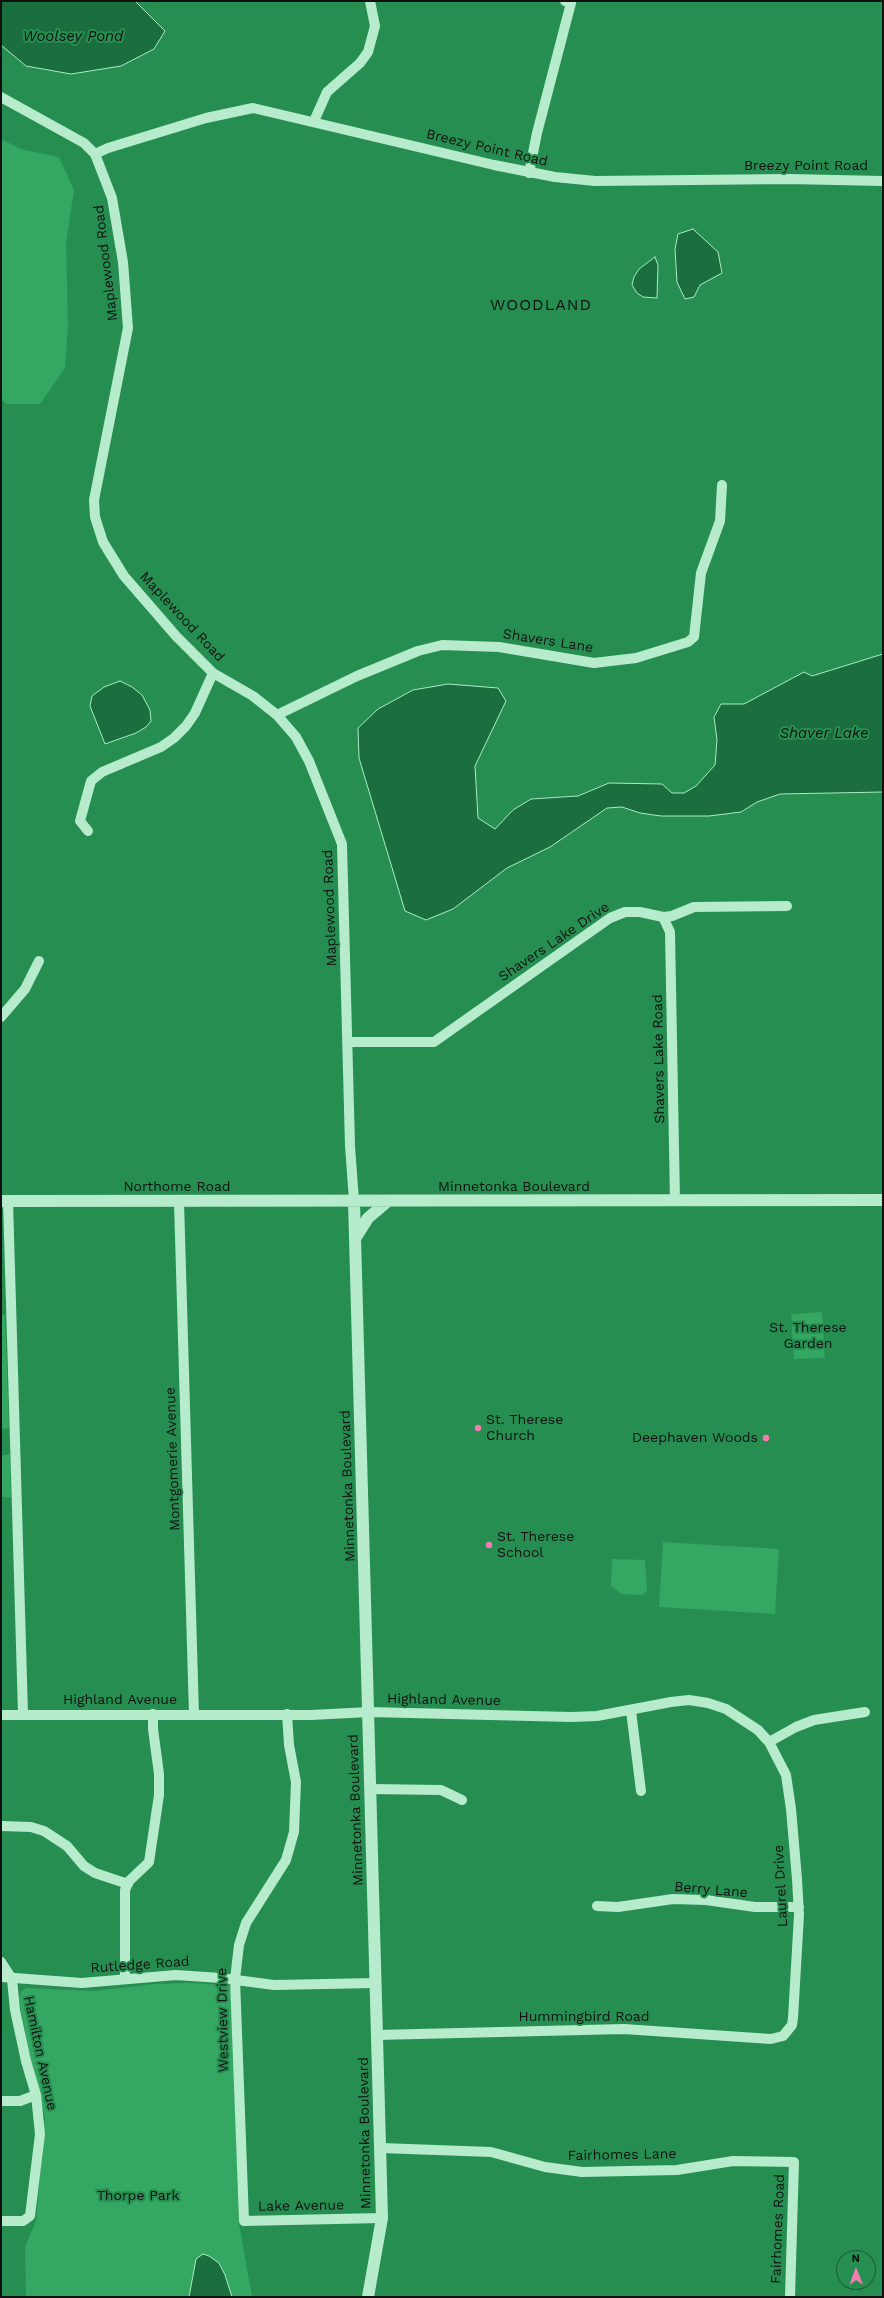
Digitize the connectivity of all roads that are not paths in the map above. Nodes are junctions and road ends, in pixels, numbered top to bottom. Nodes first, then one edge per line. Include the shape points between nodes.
1 (370, 1) edge
2 (565, 1) edge
3 (1, 97) edge
4 (314, 121) junction
5 (95, 154) junction
6 (530, 173) junction
7 (883, 181) edge
8 (722, 485) dead end
9 (214, 673) junction
10 (276, 715) junction
11 (88, 831) dead end
12 (787, 906) dead end
13 (663, 917) junction
14 (39, 961) dead end
15 (1, 1017) edge
16 (348, 1042) junction
17 (883, 1200) edge
18 (5, 1201) edge
19 (354, 1201) junction
20 (388, 1201) junction
21 (675, 1201) junction
22 (179, 1202) junction
23 (356, 1237) junction
24 (631, 1711) junction
25 (369, 1712) junction
26 (866, 1712) dead end
27 (23, 1714) junction
28 (153, 1714) junction
29 (288, 1714) junction
30 (1, 1715) edge
31 (194, 1715) junction
32 (769, 1742) junction
33 (371, 1789) junction
34 (641, 1791) dead end
35 (462, 1800) dead end
36 (1, 1826) edge
37 (128, 1884) junction
38 (597, 1906) dead end
39 (799, 1907) junction
40 (1, 1962) edge
41 (1, 1977) edge
42 (125, 1978) junction
43 (12, 1979) junction
44 (235, 1979) junction
45 (376, 1983) junction
46 (788, 2031) joint
47 (377, 2035) junction
48 (36, 2095) junction
49 (1, 2101) edge
50 (381, 2148) junction
51 (794, 2162) joint
52 (382, 2218) junction
53 (1, 2221) edge
54 (244, 2222) joint
55 (368, 2297) edge
56 (790, 2297) edge

1 - 4 street via 375,26 368,52 360,63 327,92
2 - 6 street via 572,3 536,133
3 - 5 street, Maplewood Road via 84,143
4 - 5 street, Breezy Point Road via 266,110 246,109 206,118
4 - 6 street, Breezy Point Road
5 - 9 street, Maplewood Road via 112,198 123,262 128,328 94,500 95,517 103,542 124,576 176,636
6 - 7 street, Breezy Point Road via 596,181
8 - 10 street, Shavers Lane via 720,521 701,573 698,615 694,636 688,642 636,658 594,663 499,647 442,645 418,651 364,673
9 - 10 street, Maplewood Road via 253,696
9 - 11 street via 195,713 174,738 161,748 102,772 91,781 80,820
10 - 16 street, Maplewood Road via 296,737 309,761 342,844
12 - 13 street, Shavers Lake Drive via 694,907
13 - 16 street, Shavers Lake Drive via 632,911 617,914 434,1042
13 - 21 street, Shavers Lake Road via 670,932
14 - 15 street via 26,989
16 - 19 street, Maplewood Road
17 - 21 street, Minnetonka Boulevard
18 - 22 street, Northome Road
18 - 27 street
19 - 20 street, Minnetonka Boulevard
19 - 22 street, Northome Road
19 - 23 street, Minnetonka Boulevard
20 - 21 street, Minnetonka Boulevard
20 - 23 street via 368,1218
22 - 31 street, Montgomerie Avenue
23 - 25 street, Minnetonka Boulevard
24 - 25 street, Highland Avenue via 570,1717
24 - 32 street, Highland Avenue via 689,1700 708,1703 742,1718
24 - 34 street
25 - 29 street, Highland Avenue
25 - 33 street, Minnetonka Boulevard
26 - 32 street via 814,1720
27 - 28 street, Highland Avenue
27 - 30 street, Highland Avenue
28 - 31 street, Highland Avenue
28 - 37 street via 159,1795 151,1854 144,1869
29 - 31 street, Highland Avenue
29 - 44 street, Westview Drive via 289,1746 296,1782 294,1832 286,1860 246,1923 239,1945
32 - 39 street, Laurel Drive via 786,1775
33 - 35 street via 441,1790
33 - 45 street, Minnetonka Boulevard
36 - 37 street via 31,1827 44,1831 67,1846 84,1866 95,1873
37 - 42 street via 124,1900
38 - 39 street, Berry Lane via 618,1907 673,1899 706,1900 755,1908
39 - 46 street, Laurel Drive via 793,2018
40 - 43 street, Hamilton Avenue
41 - 43 street, Rutledge Road
42 - 43 street, Rutledge Road via 82,1983
42 - 44 street, Rutledge Road via 176,1975
43 - 48 street, Hamilton Avenue via 15,2010
44 - 45 street, Rutledge Road via 296,1986
44 - 54 street, Westview Drive
45 - 47 street, Minnetonka Boulevard
46 - 47 street, Hummingbird Road via 783,2036 771,2039 624,2029
47 - 50 street, Minnetonka Boulevard
48 - 49 street via 20,2101
48 - 53 street, Hamilton Avenue via 40,2134 30,2216 23,2221
50 - 51 street, Fairhomes Lane via 491,2152 545,2167 582,2172 677,2170 733,2161
50 - 52 street, Minnetonka Boulevard
51 - 56 street, Fairhomes Road
52 - 54 street, Lake Avenue
52 - 55 street, Minnetonka Boulevard

